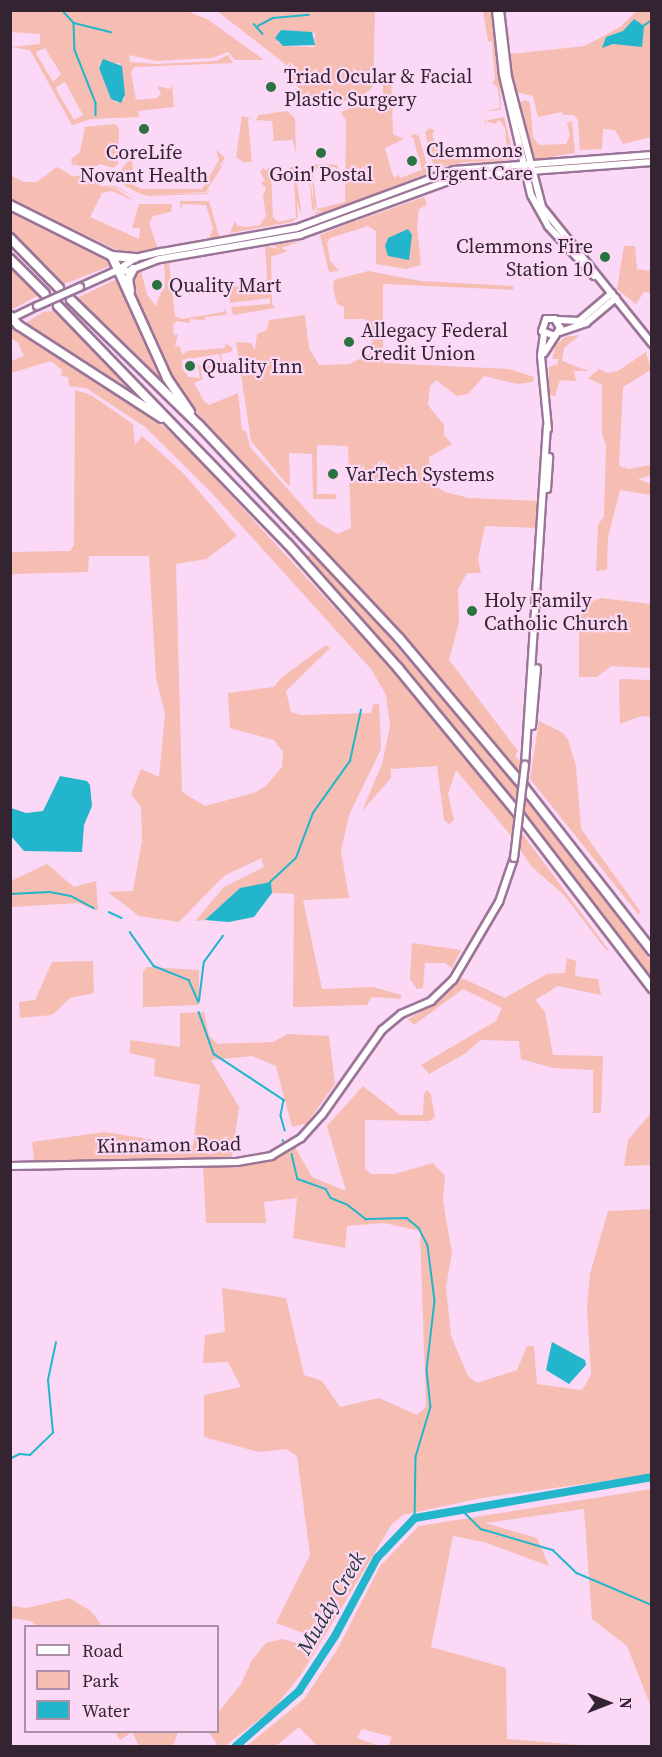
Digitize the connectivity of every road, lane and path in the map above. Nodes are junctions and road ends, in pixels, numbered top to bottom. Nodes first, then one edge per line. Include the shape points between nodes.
1 (498, 10) edge
2 (651, 155) edge
3 (651, 162) edge
4 (527, 167) junction
5 (10, 205) edge
6 (10, 238) edge
7 (112, 256) junction
8 (135, 258) junction
9 (10, 259) edge
10 (133, 269) junction
11 (118, 270) junction
12 (59, 288) dead end
13 (45, 294) dead end
14 (614, 295) junction
15 (71, 300) dead end
16 (58, 306) dead end
17 (135, 310) junction
18 (11, 318) edge
19 (556, 320) junction
20 (544, 334) junction
21 (557, 334) junction
22 (651, 344) edge
23 (543, 362) junction
24 (199, 425) junction
25 (180, 431) junction
26 (651, 951) edge
27 (651, 988) edge
28 (10, 1166) edge

1 - 4 main road
2 - 4 main road
3 - 4 main road
4 - 8 main road via 445,172 297,228
4 - 10 main road via 462,176 300,235 174,256
4 - 14 main road via 531,195 548,226
5 - 7 highway
6 - 12 highway
7 - 8 highway
7 - 11 highway
8 - 11 main road
9 - 13 highway
10 - 11 main road
10 - 17 highway via 128,283
11 - 17 highway
11 - 18 main road, bridge
14 - 19 main road via 579,321 567,324
14 - 21 main road via 586,323
14 - 22 main road
15 - 24 highway
16 - 25 highway
17 - 24 highway via 167,378
18 - 25 highway
19 - 20 main road via 544,321
19 - 21 main road
20 - 21 main road
20 - 23 main road, Kinnamon Road
21 - 23 main road, Kinnamon Road via 546,347
23 - 28 main road, Kinnamon Road, bridge via 547,427 535,701 514,858 499,902 453,980 431,1000 401,1014 382,1030 322,1115 301,1138 271,1156 237,1162
24 - 26 highway via 445,691
25 - 27 highway via 398,668 520,816

